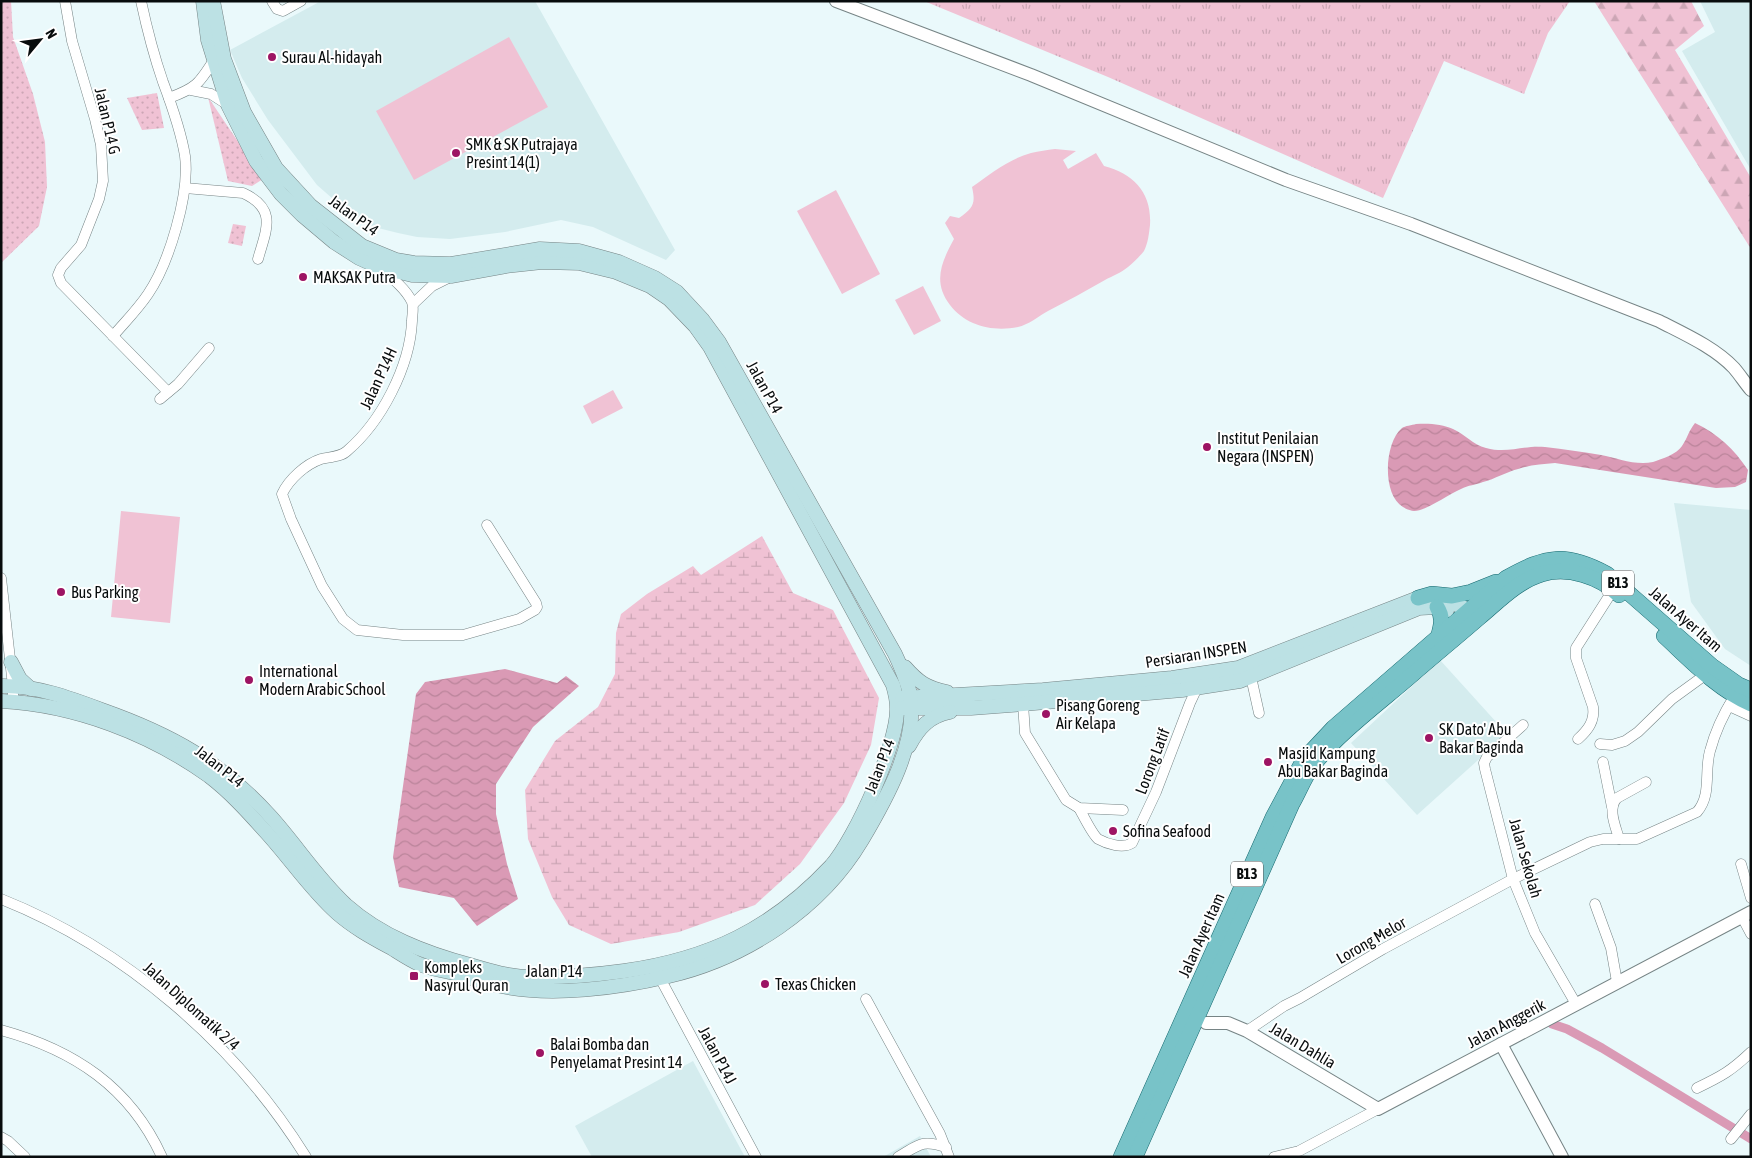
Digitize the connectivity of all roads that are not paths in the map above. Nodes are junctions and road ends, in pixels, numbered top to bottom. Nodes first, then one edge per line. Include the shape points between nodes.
1 (64, 1) edge
2 (141, 1) edge
3 (203, 1) edge
4 (213, 1) edge
5 (272, 1) edge
6 (301, 1) edge
7 (836, 1) edge
8 (214, 60) junction
9 (191, 90) junction
10 (169, 98) junction
11 (228, 105) junction
12 (184, 188) junction
13 (258, 259) dead end
14 (379, 267) junction
15 (452, 276) junction
16 (413, 304) junction
17 (114, 336) junction
18 (209, 348) dead end
19 (1751, 390) edge
20 (487, 526) dead end
21 (1, 578) edge
22 (1506, 578) junction
23 (1613, 590) junction
24 (1418, 598) junction
25 (1438, 608) junction
26 (1470, 618) junction
27 (1445, 639) junction
28 (895, 654) junction
29 (11, 662) junction
30 (1705, 675) junction
31 (1, 676) edge
32 (1251, 677) junction
33 (7, 686) edge
34 (1197, 688) junction
35 (31, 689) junction
36 (1751, 690) edge
37 (962, 696) junction
38 (1731, 701) junction
39 (7, 702) edge
40 (904, 703) junction
41 (1023, 704) junction
42 (1751, 704) edge
43 (971, 708) junction
44 (1259, 713) dead end
45 (1751, 716) edge
46 (1523, 725) dead end
47 (1578, 739) dead end
48 (1600, 744) dead end
49 (1603, 762) dead end
50 (897, 771) junction
51 (1646, 782) dead end
52 (1079, 808) junction
53 (1612, 808) junction
54 (1123, 810) dead end
55 (1280, 835) junction
56 (1619, 839) junction
57 (1741, 864) dead end
58 (1513, 880) junction
59 (1751, 898) edge
60 (1, 899) edge
61 (1595, 904) dead end
62 (1746, 914) edge
63 (1751, 934) edge
64 (659, 972) junction
65 (1617, 982) junction
66 (866, 999) dead end
67 (1576, 1004) junction
68 (1206, 1023) junction
69 (1, 1030) edge
70 (1247, 1031) junction
71 (1501, 1044) junction
72 (1751, 1052) edge
73 (1697, 1088) dead end
74 (1378, 1109) junction
75 (1751, 1114) edge
76 (932, 1119) junction
77 (1150, 1122) junction
78 (1734, 1135) dead end
79 (1, 1137) edge
80 (922, 1144) junction
81 (948, 1152) edge
82 (24, 1157) edge
83 (162, 1157) edge
84 (306, 1157) edge
85 (756, 1157) edge
86 (898, 1157) edge
87 (1121, 1157) edge
88 (1135, 1157) edge
89 (1274, 1157) edge
90 (1562, 1157) edge

1 - 17 street, Jalan P14 G via 74,50 101,145 103,182 81,245 58,275 61,283
2 - 10 street
3 - 8 main road, Jalan P14
4 - 28 main road, Jalan P14 via 224,59 244,112 276,168 311,206 362,246 396,260 436,265 540,249 579,251 655,278 677,292 719,342
5 - 6 street via 277,9 283,11
7 - 19 street via 1286,180 1429,231 1659,321 1719,355
8 - 9 street
8 - 11 main road, Jalan P14
9 - 10 street
9 - 11 street via 211,94
10 - 12 street via 185,156
11 - 14 main road, Jalan P14 via 256,161 281,194 334,242
12 - 13 street via 243,193 262,207 268,222
12 - 17 street via 164,263 148,293
14 - 15 main road, Jalan P14 via 412,275
14 - 16 street via 406,292
15 - 16 street via 432,286
15 - 40 main road, Jalan P14 via 533,263 579,263 616,272 650,286 669,299 710,347
16 - 20 street, Jalan P14H via 412,333 406,359 372,426 345,453 320,460 294,477 282,494 322,586 343,619 356,630 403,635 463,635 519,619 535,610 536,602
17 - 18 street, Jalan P14 G via 164,396
21 - 29 street
22 - 24 main road via 1471,592
22 - 26 main road, Jalan Ayer Itam / B13
22 - 36 main road, Jalan Ayer Itam / B13 via 1541,561 1564,558 1591,565 1607,574 1712,666
23 - 26 main road, Jalan Ayer Itam / B13 via 1577,574 1562,571 1543,573 1528,579
23 - 30 main road, Jalan Ayer Itam / B13
23 - 47 street via 1576,648 1576,658 1594,707 1587,731
24 - 26 main road, Persiaran INSPEN via 1442,599
24 - 37 main road, Persiaran INSPEN via 1238,668 1172,678
25 - 26 main road, Persiaran INSPEN
25 - 27 main road
25 - 32 main road, Persiaran INSPEN via 1419,608
26 - 27 main road, B13
27 - 55 main road, Jalan Ayer Itam / B13 via 1311,768
27 - 87 main road, Jalan Ayer Itam / B13 via 1334,728 1304,759 1273,816 1239,893 1223,910 1171,1019 1135,1107 1130,1136
28 - 37 main road via 917,681 933,689
28 - 40 main road, Jalan P14 via 906,680
29 - 31 main road
29 - 33 street
29 - 35 main road via 20,679
30 - 38 main road, Jalan Ayer Itam / B13
30 - 48 street via 1625,741
32 - 34 main road, Persiaran INSPEN
32 - 44 street
33 - 35 main road, Jalan P14
33 - 39 street
34 - 41 main road, Persiaran INSPEN
34 - 52 street, Lorong Latif via 1132,843 1122,847 1097,838
35 - 64 main road, Jalan P14 via 135,721 209,760 270,816 315,873 347,906 402,942 433,956 504,975 530,977
37 - 40 main road
38 - 42 main road, Jalan Ayer Itam / B13
38 - 45 street
38 - 56 street, Lorong Melor via 1709,752 1702,806 1697,812 1637,839
39 - 64 main road, Jalan P14 via 72,711 159,745 187,761 212,778 241,805 338,914 420,964 503,987 559,991 639,983
40 - 43 main road
40 - 50 main road, Jalan P14 via 909,738
40 - 64 main road, Jalan P14 via 870,798 840,855 816,882 758,927
41 - 43 main road, Persiaran INSPEN
41 - 52 street via 1024,723 1030,741 1066,800
43 - 50 main road via 936,714 912,740
46 - 58 street, Jalan Sekolah via 1484,763
49 - 53 street
50 - 64 main road, Jalan P14 via 883,805 851,858 822,892 796,914 737,953 680,974
51 - 53 street via 1617,798
52 - 54 street
53 - 56 street
55 - 68 main road
55 - 77 main road, Jalan Ayer Itam / B13
56 - 58 street, Lorong Melor via 1590,842
57 - 59 street
58 - 67 street, Jalan Sekolah via 1536,933
58 - 70 street, Lorong Melor via 1383,949
60 - 84 street, Jalan Diplomatik 2/4 via 74,933 159,992 244,1074
61 - 65 street via 1611,948
62 - 63 street
62 - 65 street, Jalan Anggerik
64 - 85 street, Jalan P14J
65 - 67 street, Jalan Anggerik
66 - 76 street
67 - 71 street, Jalan Anggerik
68 - 70 street, Jalan Dahlia via 1228,1023
68 - 77 main road
69 - 83 street via 50,1048 101,1077 128,1102 144,1123
70 - 74 street, Jalan Dahlia
71 - 74 street, Jalan Anggerik
71 - 90 street
72 - 73 street via 1724,1076
74 - 89 street, Jalan Anggerik via 1299,1151
75 - 78 street
76 - 80 street
76 - 81 street
77 - 88 main road, Jalan Ayer Itam / B13
79 - 82 street
80 - 81 street via 929,1142
80 - 86 street

